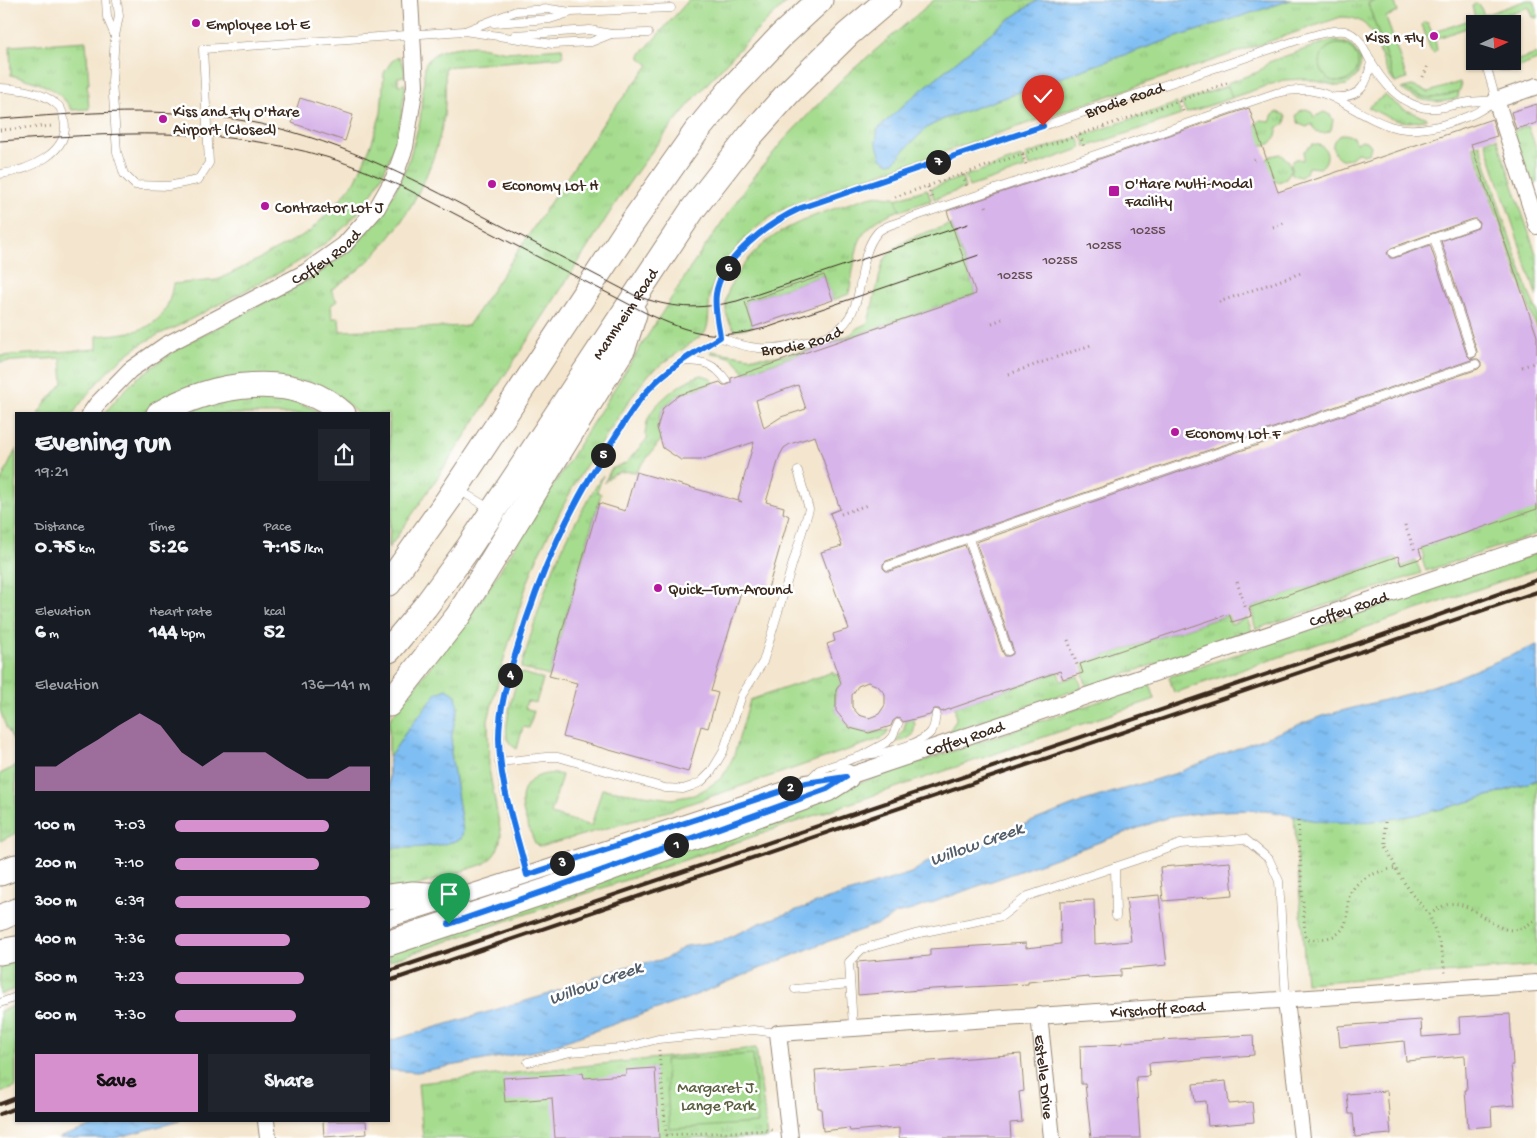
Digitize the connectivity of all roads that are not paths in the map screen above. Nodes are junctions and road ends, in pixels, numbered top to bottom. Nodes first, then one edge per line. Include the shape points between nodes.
1 (106, 0) edge
2 (117, 0) edge
3 (410, 0) edge
4 (820, 0) edge
5 (888, 0) edge
6 (671, 8) dead end
7 (464, 31) junction
8 (648, 33) dead end
9 (412, 34) junction
10 (611, 34) junction
11 (115, 36) junction
12 (498, 36) junction
13 (1371, 61) junction
14 (1488, 70) edge
15 (1537, 86) edge
16 (0, 88) edge
17 (1333, 97) junction
18 (1496, 100) junction
19 (0, 174) edge
20 (1533, 199) edge
21 (1474, 224) dead end
22 (1537, 226) edge
23 (1434, 238) junction
24 (1392, 253) dead end
25 (642, 286) junction
26 (720, 337) junction
27 (1472, 353) dead end
28 (684, 361) junction
29 (1476, 364) dead end
30 (726, 380) dead end
31 (91, 412) edge
32 (163, 412) edge
33 (340, 412) edge
34 (798, 471) dead end
35 (456, 488) junction
36 (493, 511) junction
37 (969, 538) junction
38 (1537, 544) edge
39 (888, 566) dead end
40 (390, 582) edge
41 (390, 649) edge
42 (1008, 651) dead end
43 (390, 703) edge
44 (936, 714) dead end
45 (898, 724) dead end
46 (861, 756) junction
47 (499, 762) junction
48 (846, 777) junction
49 (806, 783) junction
50 (15, 867) edge
51 (1115, 867) junction
52 (0, 873) edge
53 (527, 875) junction
54 (390, 897) edge
55 (457, 898) junction
56 (15, 911) edge
57 (1116, 916) dead end
58 (0, 918) edge
59 (390, 919) edge
60 (390, 943) edge
61 (15, 949) edge
62 (0, 952) edge
63 (1537, 983) edge
64 (850, 984) junction
65 (795, 988) dead end
66 (15, 997) edge
67 (1286, 1000) junction
68 (0, 1003) edge
69 (1039, 1016) junction
70 (853, 1027) junction
71 (778, 1033) junction
72 (528, 1062) dead end
73 (266, 1122) edge
74 (268, 1138) edge
75 (790, 1138) edge
76 (1052, 1138) edge
77 (1302, 1138) edge

1 - 11 lane via 107,17
2 - 11 lane via 119,16
3 - 9 street, Coffey Road
4 - 35 main road via 780,36 732,88 666,172
5 - 25 main road, Mannheim Road via 790,90 750,136 693,209
6 - 7 lane via 516,11
7 - 9 lane
7 - 12 lane
8 - 10 lane
9 - 11 lane via 203,49 209,163 198,180 168,186 135,185 124,174 117,152 112,82
9 - 31 street, Coffey Road via 415,86 405,147 394,178 377,208 344,245 306,272 166,345 130,370
10 - 12 lane via 590,30
10 - 12 lane via 591,42 553,44
13 - 17 lane via 1370,73 1356,93 1346,98
13 - 18 lane, Brodie Road via 1390,90 1416,106 1434,110
13 - 26 lane, Brodie Road via 1357,38 1347,32 1322,34 801,208 785,215 752,239 727,268 716,295
14 - 18 lane
15 - 18 street, Brodie Road
16 - 19 lane via 36,93 56,103 63,112 66,125 54,153 14,173
17 - 18 lane, Brodie Road via 1389,126 1403,129 1428,128 1473,115
17 - 26 lane, Brodie Road via 1299,89 1276,93 890,225 878,231 870,243 856,303 840,328 825,336 774,349 746,347
18 - 20 street
20 - 22 street
21 - 23 lane
23 - 24 lane
23 - 27 lane
25 - 36 main road, Mannheim Road
25 - 43 main road via 623,348 458,616
26 - 28 lane
28 - 30 lane via 702,361 720,372
28 - 47 lane via 650,387 637,403 571,509 537,586 504,694
29 - 37 lane
32 - 33 main road via 217,391 260,386 307,392
34 - 47 lane via 809,508 763,662 742,695 718,763 706,778 692,786 674,789 558,757
35 - 36 lane
35 - 40 main road
36 - 41 main road, Mannheim Road via 425,607
37 - 39 lane
37 - 42 lane
38 - 48 street, Coffey Road
44 - 46 lane via 931,732 923,738 879,754
45 - 46 lane via 887,742
46 - 49 lane via 819,770
47 - 53 lane
48 - 49 street, Coffey Road
48 - 60 main road via 827,789 680,843
49 - 53 street, Coffey Road
50 - 52 main road
51 - 57 lane
51 - 64 lane via 1028,896 1002,916 862,949 849,962
51 - 67 lane via 1180,844 1245,839 1269,859 1279,881
53 - 55 street, Coffey Road
54 - 55 main road via 413,894
55 - 59 street, Coffey Road
56 - 58 main road
61 - 62 main road
63 - 67 street, Kirschoff Road
64 - 65 lane
64 - 70 lane
66 - 68 lane
67 - 69 street, Kirschoff Road
67 - 77 street
69 - 70 street, Kirschoff Road
69 - 76 street, Estelle Drive
70 - 71 street, Kirschoff Road
71 - 72 lane via 753,1030 658,1039 623,1048 570,1052
71 - 75 street
73 - 74 street

